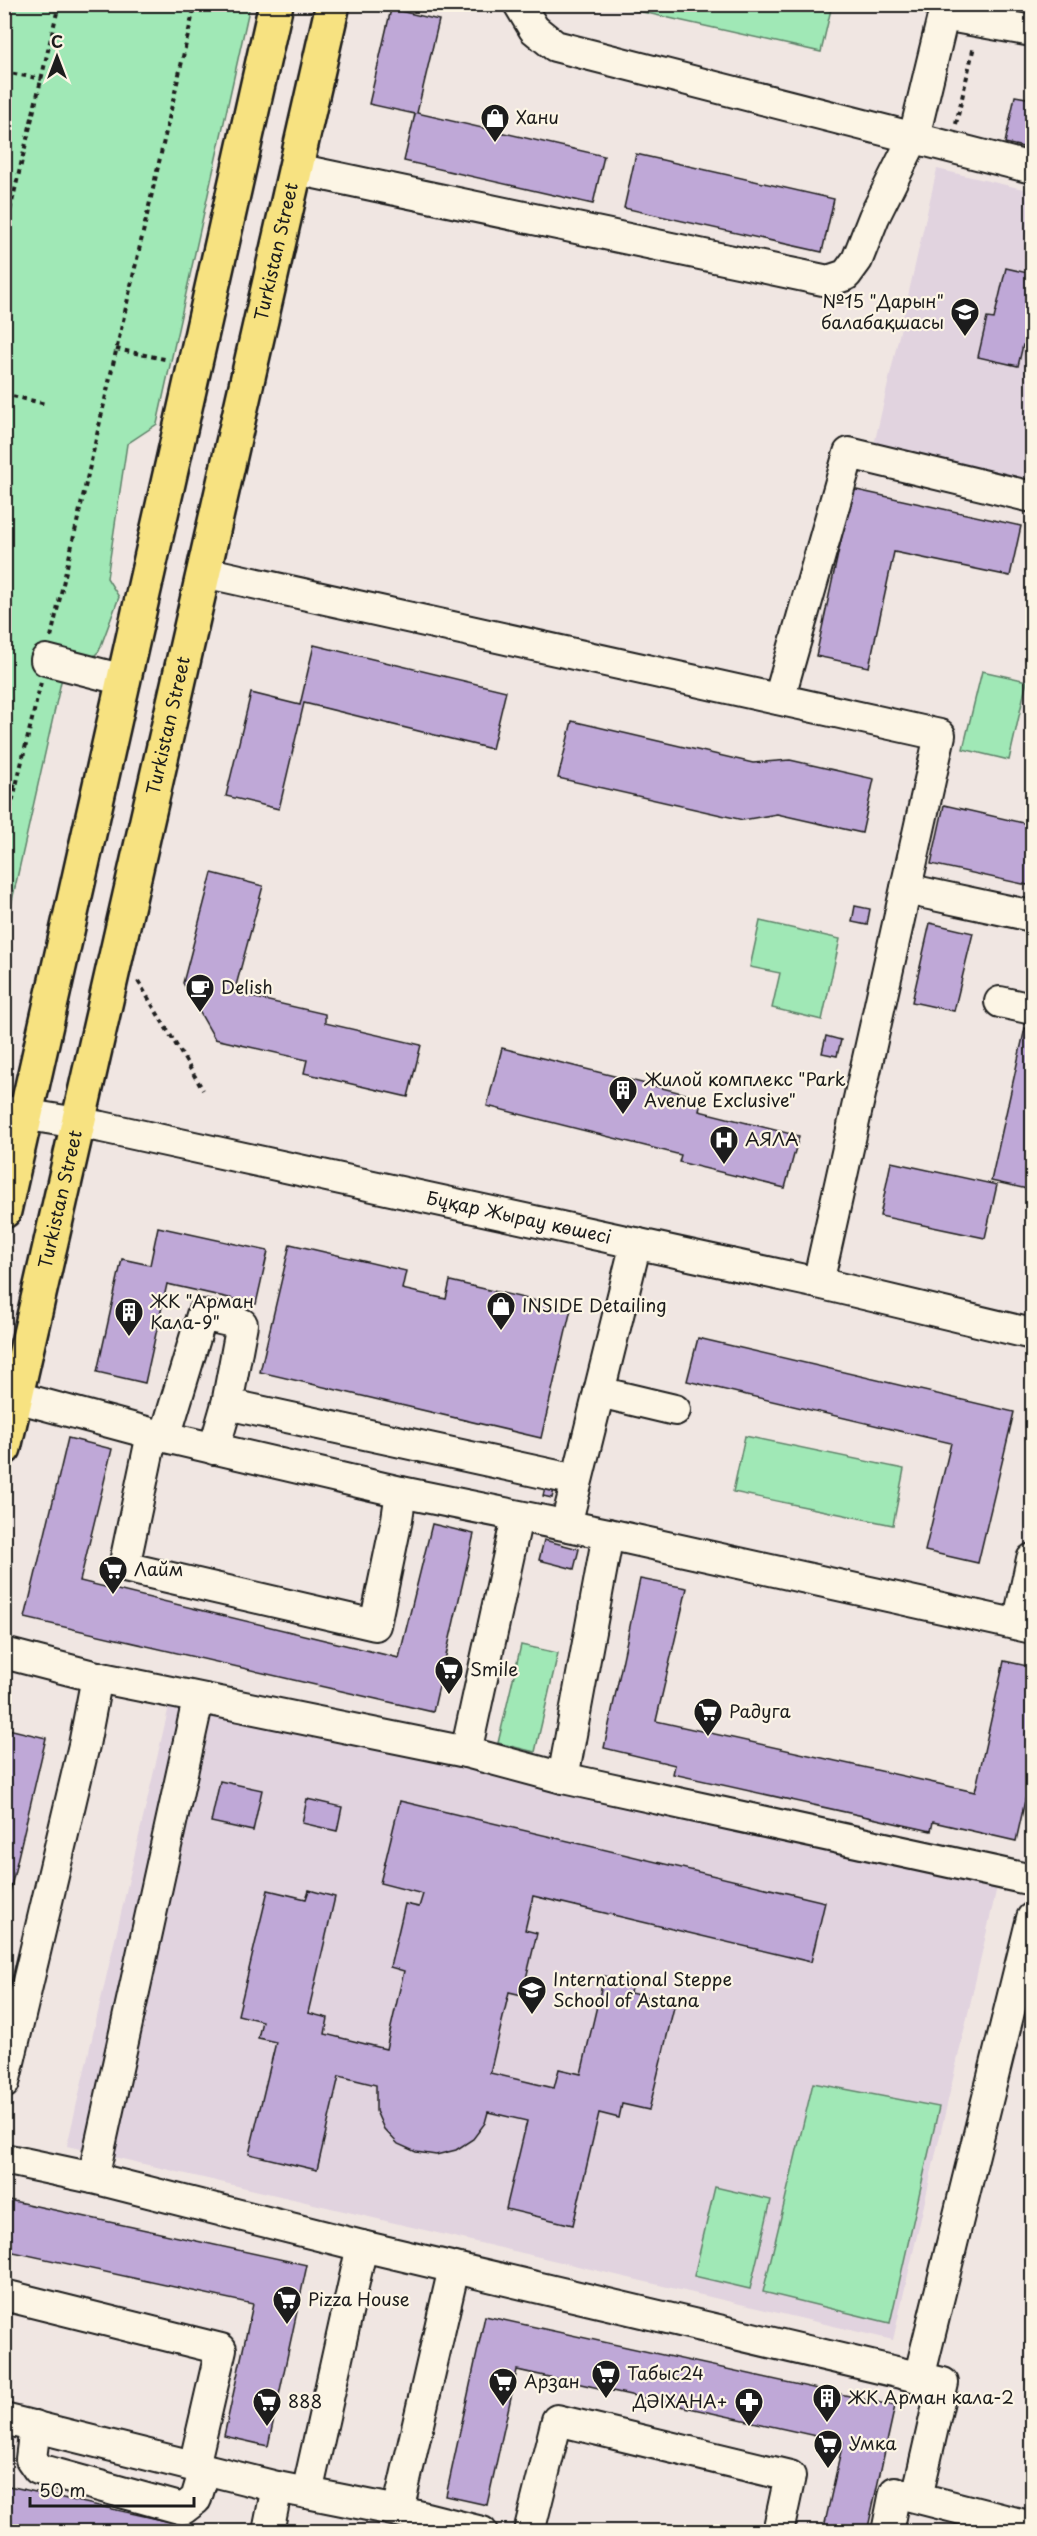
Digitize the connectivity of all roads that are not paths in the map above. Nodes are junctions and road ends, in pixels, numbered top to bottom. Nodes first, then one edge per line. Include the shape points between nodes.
1 (276, 4) edge
2 (333, 4) edge
3 (519, 4) edge
4 (945, 10) edge
5 (1032, 31) edge
6 (914, 137) junction
7 (1032, 168) edge
8 (296, 169) junction
9 (1032, 497) edge
10 (204, 572) junction
11 (46, 660) road end
12 (124, 680) junction
13 (779, 699) junction
14 (906, 889) junction
15 (1032, 916) edge
16 (1000, 1002) dead end
17 (1032, 1009) edge
18 (15, 1113) edge
19 (79, 1122) junction
20 (4, 1211) edge
21 (636, 1243) junction
22 (818, 1283) junction
23 (1032, 1334) edge
24 (599, 1392) junction
25 (16, 1397) junction
26 (227, 1404) junction
27 (675, 1410) dead end
28 (159, 1436) junction
29 (4, 1448) edge
30 (214, 1449) junction
31 (576, 1480) junction
32 (401, 1491) junction
33 (517, 1517) junction
34 (566, 1525) junction
35 (609, 1534) junction
36 (1032, 1559) edge
37 (1025, 1626) edge
38 (4, 1653) edge
39 (97, 1677) junction
40 (198, 1700) junction
41 (466, 1752) junction
42 (563, 1778) junction
43 (1032, 1880) edge
44 (1032, 1918) edge
45 (4, 2082) edge
46 (4, 2159) edge
47 (93, 2178) junction
48 (362, 2246) junction
49 (454, 2268) junction
50 (4, 2295) edge
51 (919, 2378) junction
52 (4, 2419) edge
53 (35, 2426) junction
54 (200, 2468) junction
55 (277, 2487) junction
56 (307, 2493) junction
57 (917, 2497) junction
58 (398, 2511) junction
59 (1032, 2527) edge
60 (268, 2532) edge
61 (482, 2532) edge
62 (529, 2532) edge
63 (778, 2532) edge
64 (887, 2532) edge

1 - 12 main road
2 - 8 main road, Turkistan Street
3 - 6 street via 534,29 555,46
4 - 5 street
4 - 6 street
6 - 7 street
6 - 8 street via 857,260 846,275 828,282
8 - 10 main road, Turkistan Street
9 - 13 street via 849,453
10 - 13 street
10 - 19 main road, Turkistan Street
11 - 12 street
12 - 18 main road
13 - 14 street via 940,735
14 - 15 street
14 - 22 street
16 - 17 street
18 - 19 street, Бұқар Жырау көшесі
18 - 20 main road
19 - 21 street, Бұқар Жырау көшесі
19 - 25 main road, Turkistan Street
21 - 22 street, Бұқар Жырау көшесі
21 - 24 street
22 - 23 street, Бұқар Жырау көшесі
24 - 27 street
24 - 31 street
25 - 28 street
25 - 29 main road, Turkistan Street
26 - 28 street via 242,1324 202,1315
26 - 30 street
26 - 31 street
28 - 30 street
28 - 32 street via 124,1567 375,1625
30 - 32 street
31 - 34 street
32 - 33 street
33 - 34 street
33 - 41 street
34 - 35 street
35 - 37 street
35 - 42 street
36 - 37 street
38 - 39 street
39 - 40 street
39 - 45 street
40 - 41 street
40 - 47 street
41 - 42 street
42 - 43 street
44 - 51 street
46 - 47 street
47 - 48 street
48 - 49 street
48 - 56 street
49 - 51 street
49 - 58 street
50 - 54 street via 221,2349
51 - 57 street via 943,2383
52 - 53 street
53 - 54 street
53 - 54 street via 31,2459 38,2469 183,2509 196,2499
54 - 55 street
55 - 56 street
55 - 60 street
56 - 58 street
57 - 59 street
57 - 64 street via 895,2492
58 - 61 street
62 - 63 street via 557,2420 790,2476

